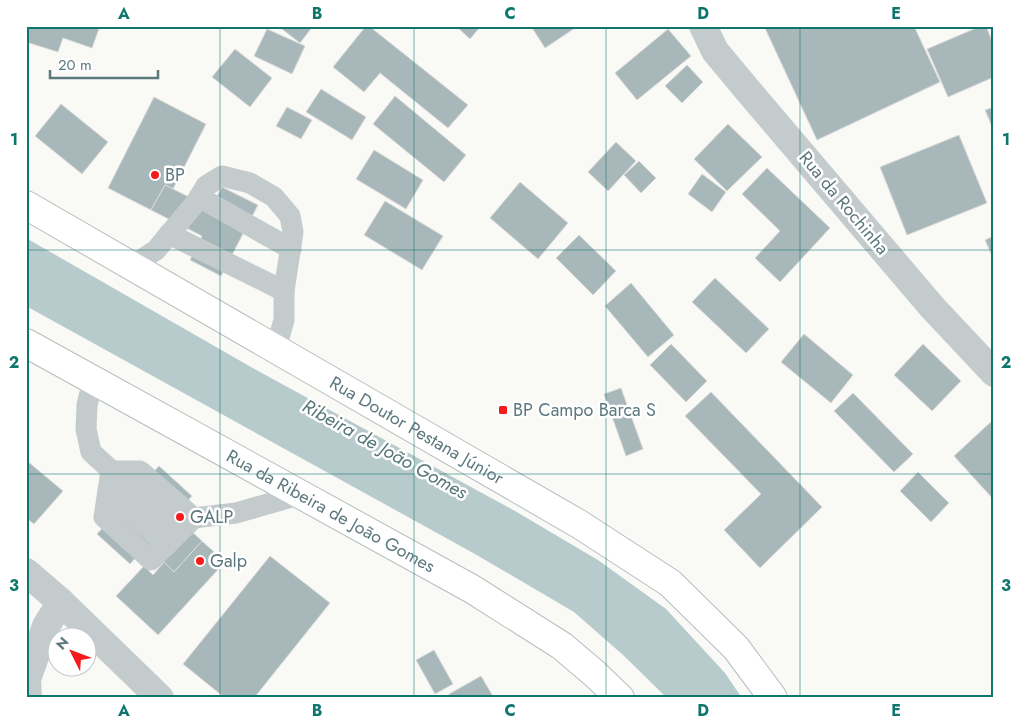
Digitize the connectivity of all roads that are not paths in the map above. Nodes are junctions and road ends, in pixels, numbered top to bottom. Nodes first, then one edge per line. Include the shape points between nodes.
1 (703, 26) edge
2 (199, 197) junction
3 (26, 205) edge
4 (169, 234) junction
5 (291, 249) junction
6 (132, 266) junction
7 (284, 291) junction
8 (26, 343) edge
9 (276, 348) junction
10 (992, 368) edge
11 (93, 380) junction
12 (111, 471) junction
13 (302, 494) junction
14 (194, 518) junction
15 (26, 572) edge
16 (61, 602) junction
17 (28, 698) edge
18 (160, 698) edge
19 (620, 698) edge
20 (773, 698) edge

1 - 10 street, Rua da Rochinha via 715,50 750,93 932,307
2 - 4 lane
2 - 5 lane
2 - 5 lane via 206,186 222,176 250,183 274,197 290,216 293,232
3 - 6 main road, Rua Doutor Pestana Júnior
4 - 6 lane via 156,250
4 - 7 lane
5 - 7 lane
6 - 9 main road, Rua Doutor Pestana Júnior
7 - 9 lane via 284,320
8 - 11 main road, Rua da Ribeira de João Gomes
9 - 20 main road, Rua Doutor Pestana Júnior via 579,524 670,583 736,648
11 - 12 lane via 86,429 91,452
11 - 13 main road, Rua da Ribeira de João Gomes
12 - 14 lane via 140,471
12 - 14 lane via 118,502 167,545
13 - 14 lane via 236,513
13 - 19 main road, Rua da Ribeira de João Gomes via 472,589 534,628 562,646
15 - 16 street
16 - 17 street via 46,626 27,679
16 - 18 street

